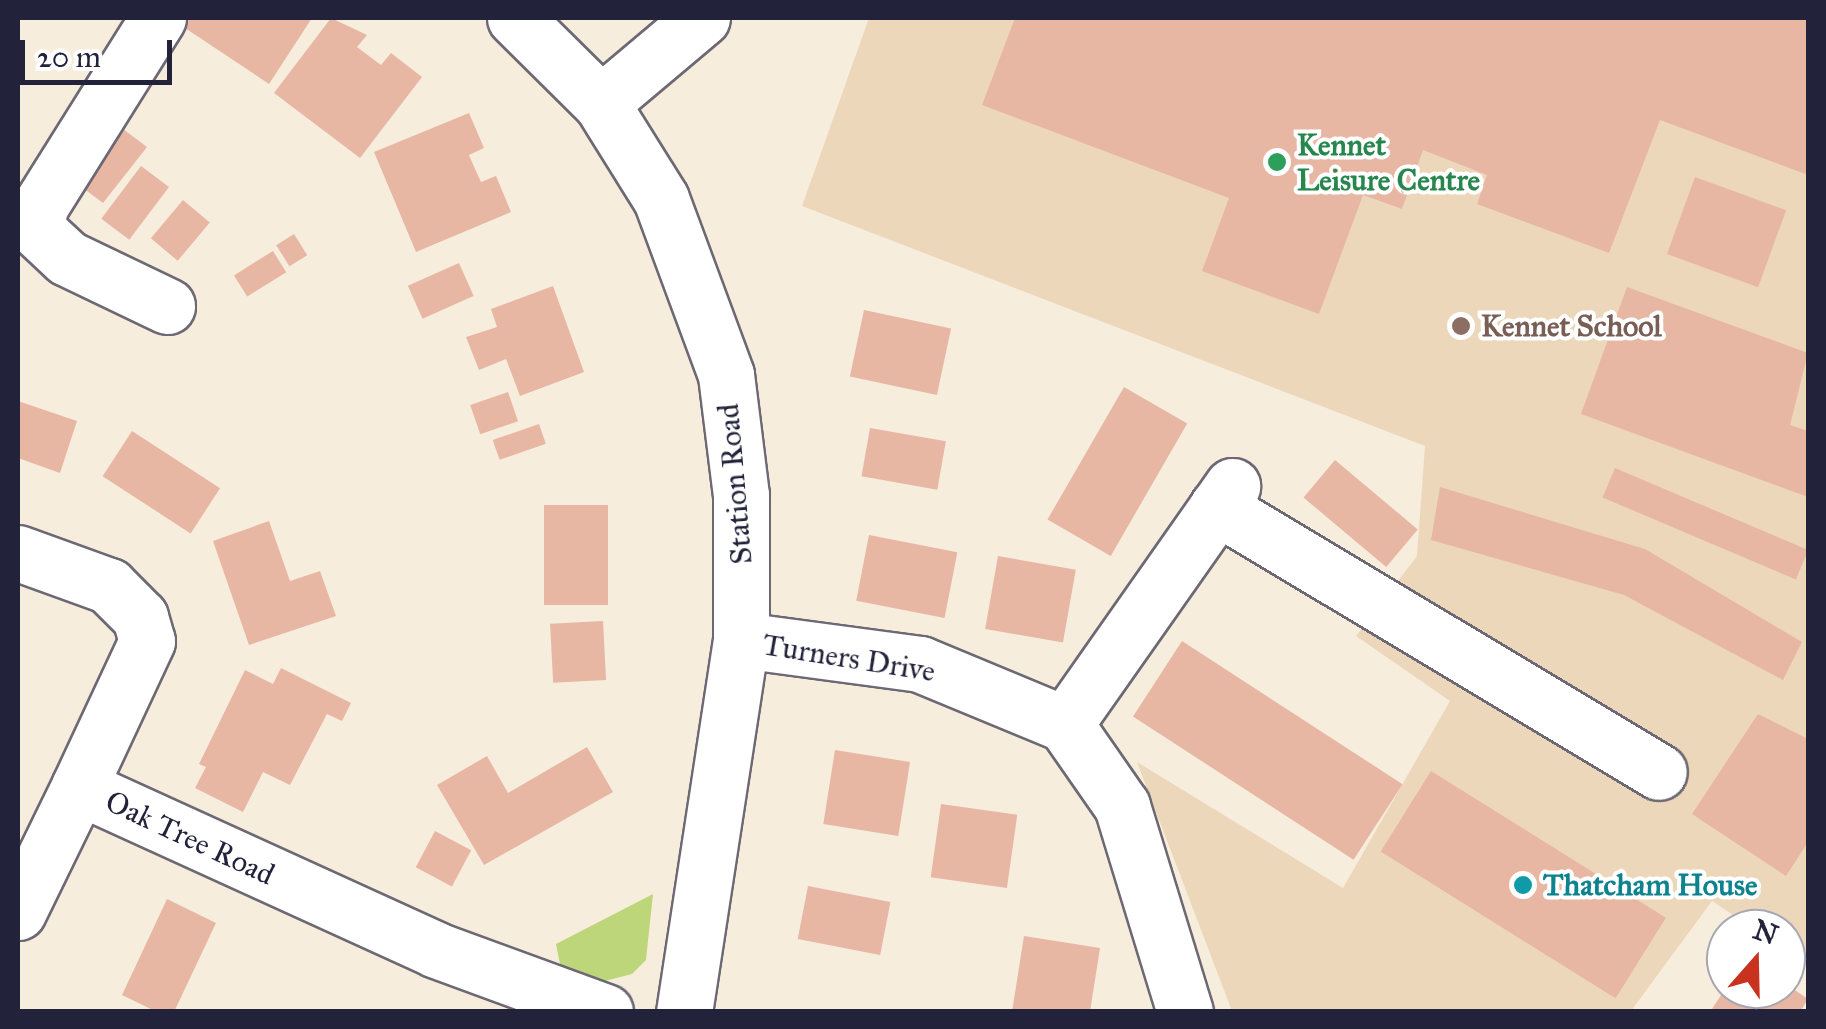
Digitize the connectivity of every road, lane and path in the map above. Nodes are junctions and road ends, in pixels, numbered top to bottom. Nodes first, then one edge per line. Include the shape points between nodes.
1 (158, 18) edge
2 (515, 18) edge
3 (702, 18) edge
4 (601, 103) junction
5 (167, 306) dead end
6 (18, 553) edge
7 (741, 640) junction
8 (1065, 724) junction
9 (1659, 772) dead end
10 (79, 788) junction
11 (18, 912) edge
12 (605, 1012) edge
13 (684, 1012) edge
14 (1185, 1012) edge

1 - 5 street via 40,206 36,229 67,258
2 - 4 street, Station Road
3 - 4 street
4 - 7 street, Station Road via 661,199 718,336 740,496
6 - 10 street, Oak Tree Road via 110,586 140,617 147,641
7 - 8 street, Turners Drive via 920,664
7 - 13 street, Station Road
8 - 9 street via 1224,497
8 - 14 street via 1122,806
10 - 11 street
10 - 12 street, Oak Tree Road via 436,950

